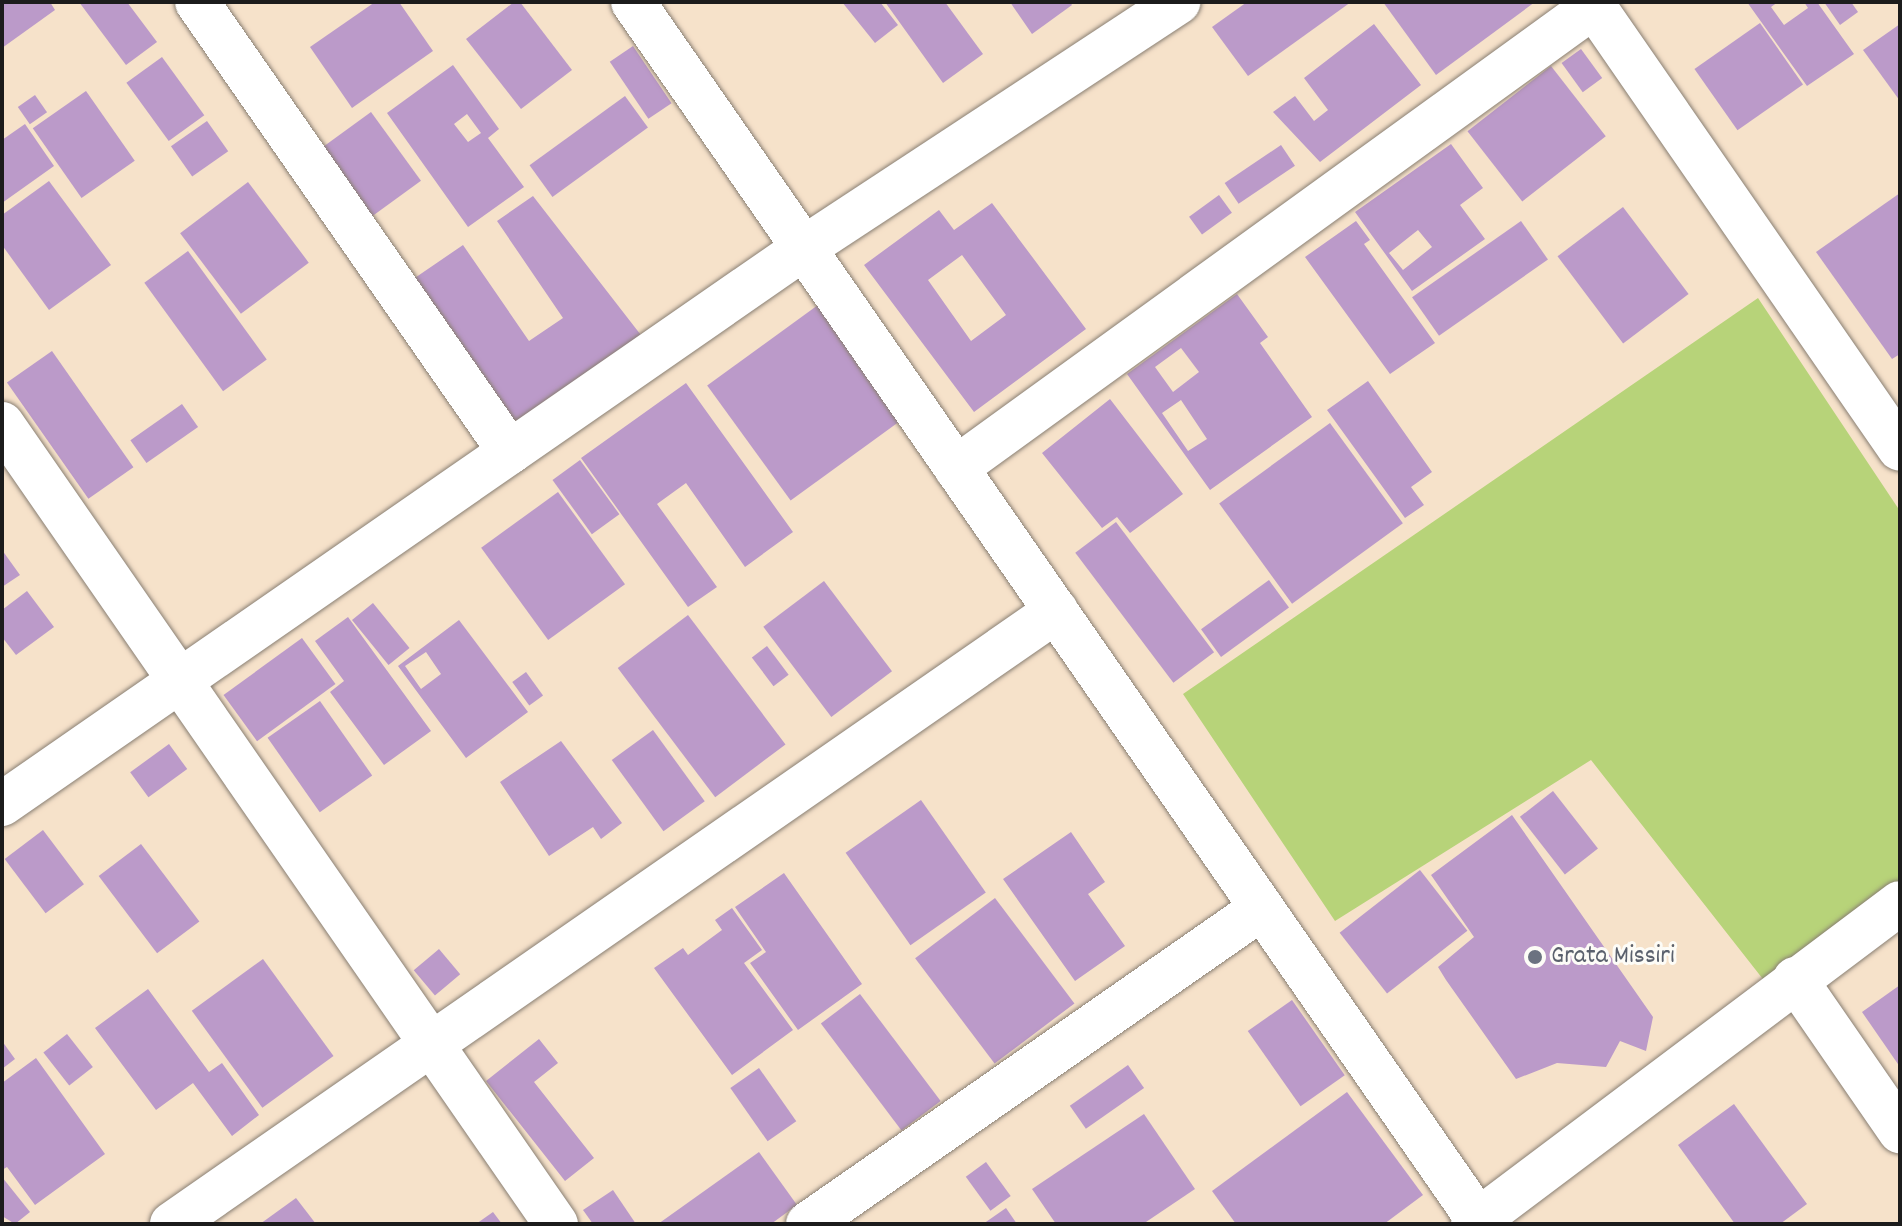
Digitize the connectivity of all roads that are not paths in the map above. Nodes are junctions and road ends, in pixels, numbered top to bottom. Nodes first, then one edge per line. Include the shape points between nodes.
1 (197, 2) edge
2 (633, 2) edge
3 (1179, 2) edge
4 (1593, 4) edge
5 (1134, 14) edge
6 (804, 248) junction
7 (2, 424) edge
8 (1900, 449) edge
9 (510, 452) junction
10 (956, 468) junction
11 (1056, 611) junction
12 (180, 681) junction
13 (2, 804) edge
14 (1900, 903) edge
15 (1262, 908) junction
16 (1795, 979) junction
17 (432, 1044) junction
18 (1900, 1131) edge
19 (1478, 1223) edge
20 (172, 1224) edge
21 (556, 1224) edge
22 (808, 1224) edge

1 - 9 street
2 - 6 street
3 - 5 street
4 - 8 street
4 - 10 street
5 - 6 street
6 - 9 street
6 - 10 street
7 - 12 street
9 - 12 street
10 - 11 street
11 - 15 street
11 - 17 street
12 - 13 street
12 - 17 street
14 - 16 street
15 - 19 street
15 - 22 street
16 - 18 street
16 - 19 street
17 - 20 street
17 - 21 street

